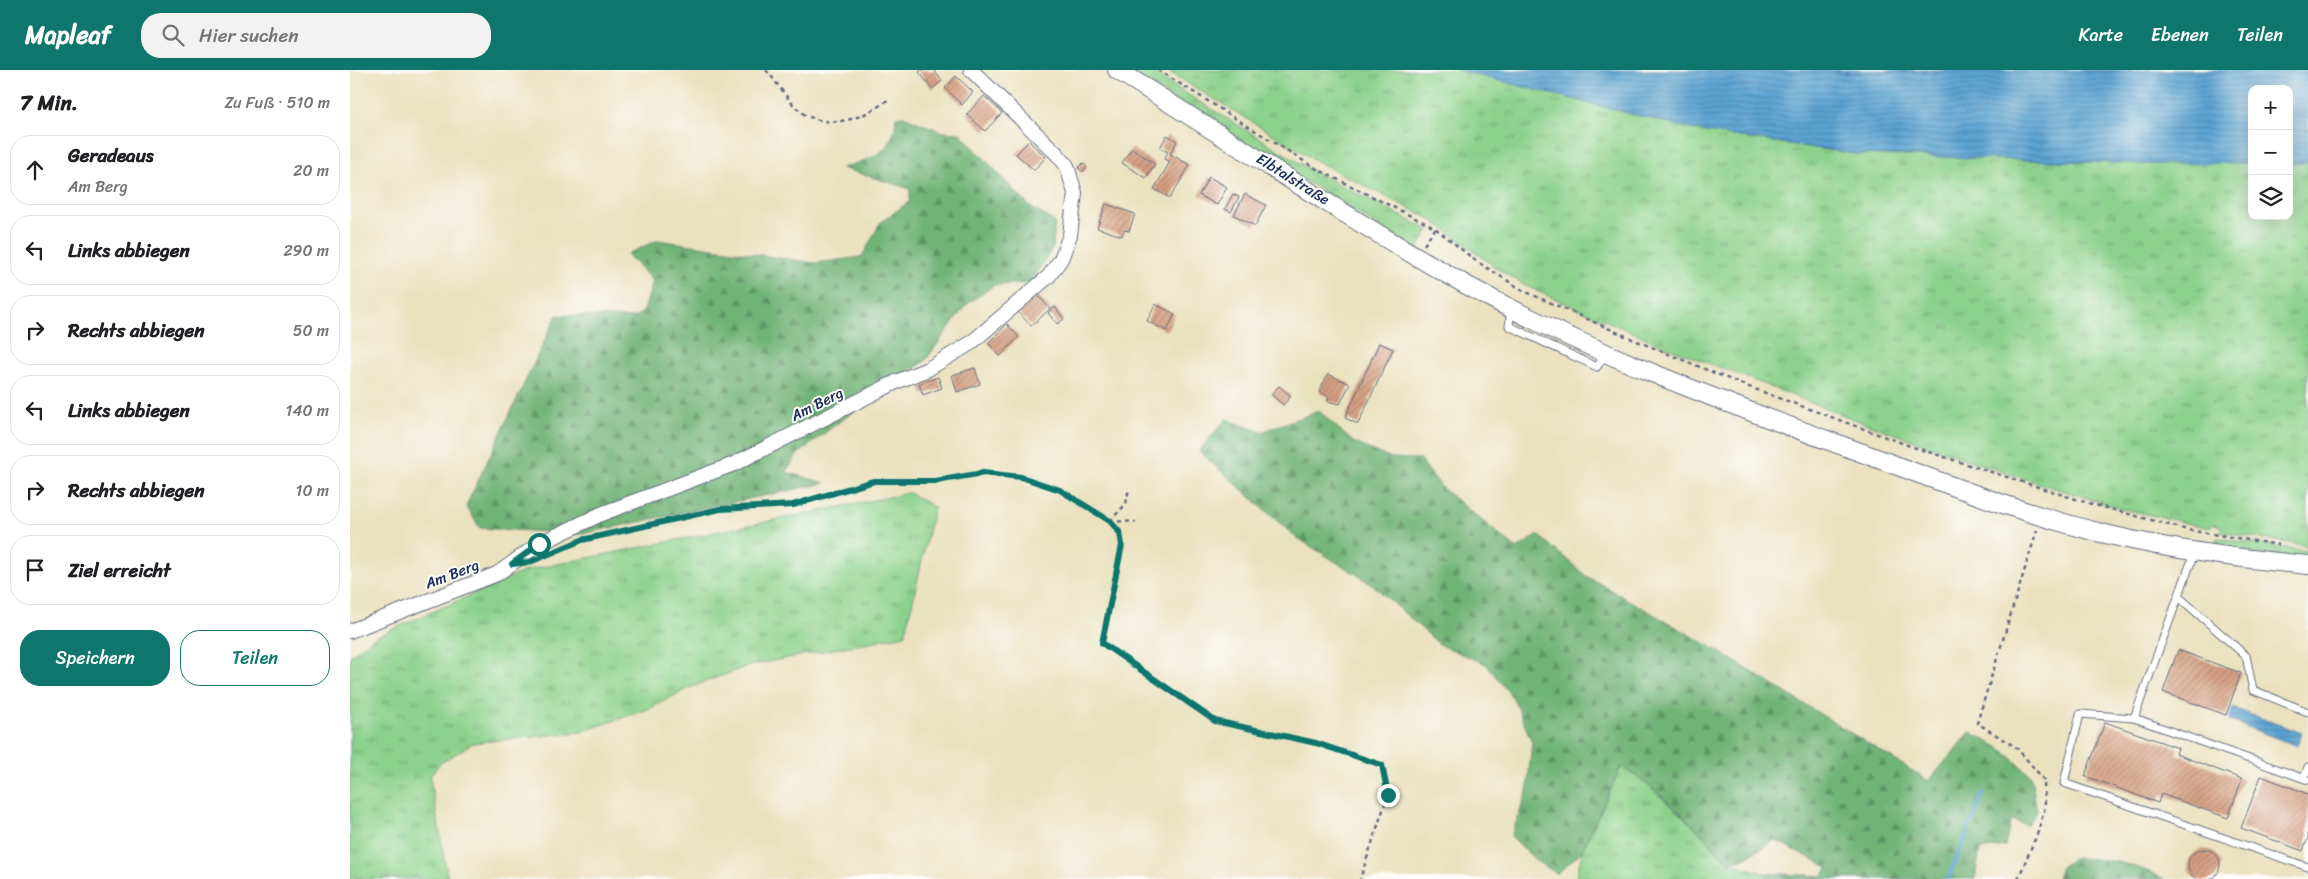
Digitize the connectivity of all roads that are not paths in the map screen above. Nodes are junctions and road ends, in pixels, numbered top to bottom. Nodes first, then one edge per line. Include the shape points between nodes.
1 (971, 70) edge
2 (1117, 70) edge
3 (2195, 551) junction
4 (2308, 565) edge
5 (2179, 597) junction
6 (350, 631) edge
7 (2308, 712) edge
8 (2134, 718) junction
9 (2308, 767) edge
10 (2306, 779) edge
11 (2308, 867) edge

1 - 6 street, Am Berg via 1058,154 1072,180 1075,208 1070,235 1055,268 1033,291 972,343 928,369 734,464 601,514 539,544 497,574
2 - 3 street, Elbtalstraße via 1417,257 1605,354 1743,410 2041,516 2114,536
3 - 4 street, Elbtalstraße
3 - 5 lane
5 - 7 lane via 2246,656 2253,690
5 - 8 lane
8 - 10 lane
8 - 11 lane via 2080,714 2064,783
9 - 10 lane

